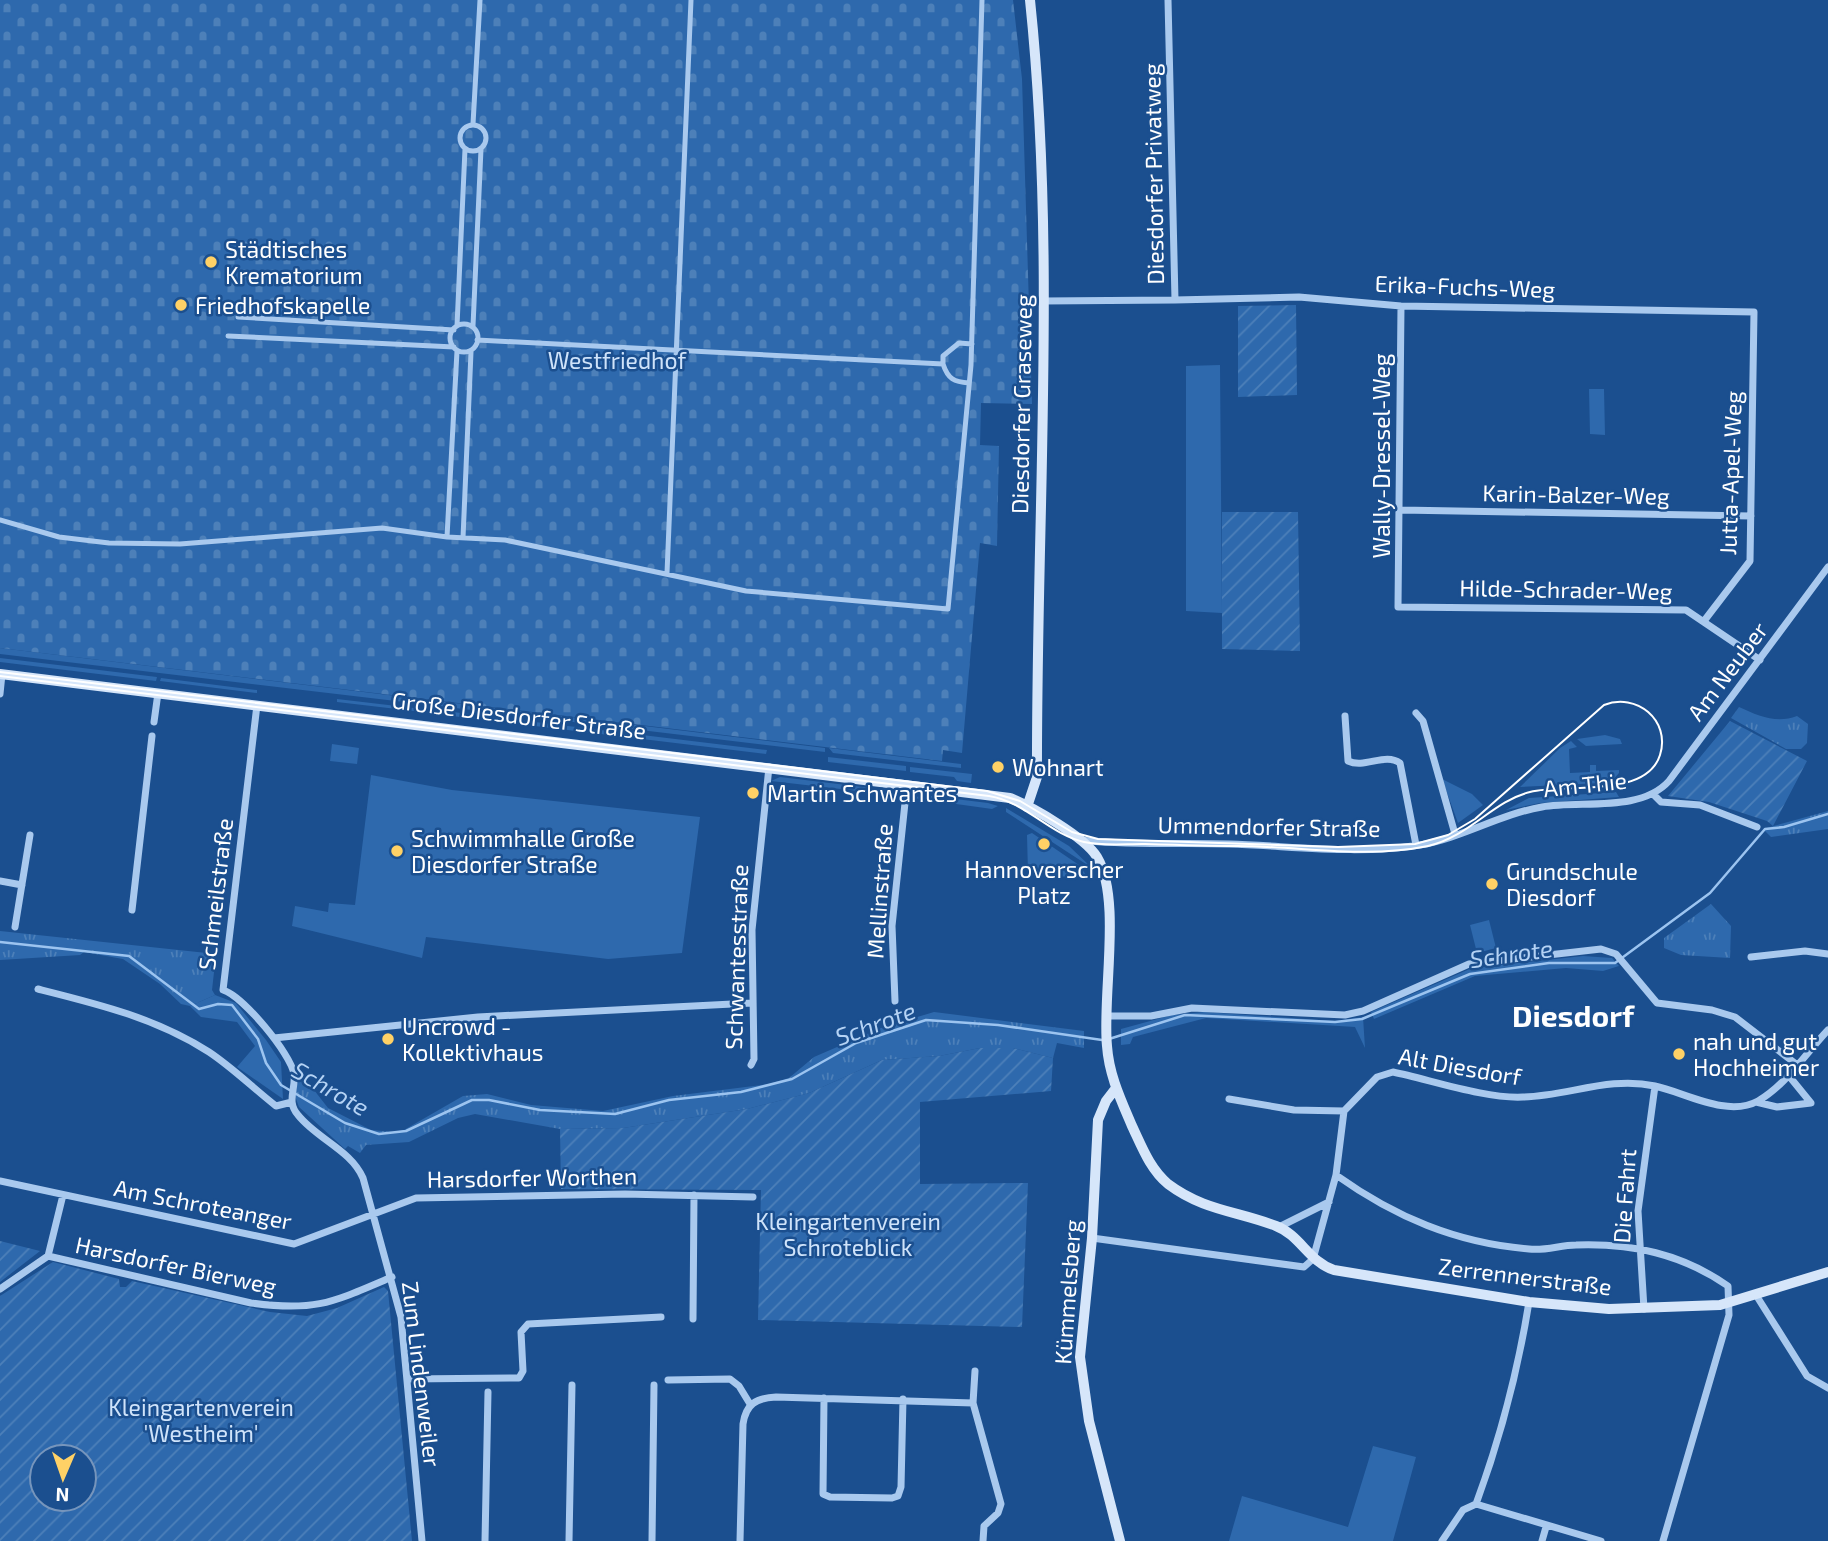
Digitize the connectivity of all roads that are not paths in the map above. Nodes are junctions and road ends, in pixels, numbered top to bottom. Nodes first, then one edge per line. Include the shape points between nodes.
1 (480, 0) edge
2 (691, 0) edge
3 (982, 0) edge
4 (1030, 0) edge
5 (1168, 0) edge
6 (473, 124) junction
7 (465, 149) junction
8 (481, 149) junction
9 (1175, 300) junction
10 (1043, 301) junction
11 (1401, 306) junction
12 (1754, 312) joint
13 (237, 317) dead end
14 (473, 326) junction
15 (456, 328) junction
16 (228, 336) dead end
17 (477, 340) junction
18 (971, 344) junction
19 (456, 349) junction
20 (676, 351) junction
21 (471, 352) junction
22 (943, 365) junction
23 (969, 383) junction
24 (1401, 510) junction
25 (1751, 516) junction
26 (0, 520) edge
27 (447, 537) junction
28 (463, 538) junction
29 (1828, 567) edge
30 (667, 573) junction
31 (1398, 607) joint
32 (1704, 621) junction
33 (1760, 660) junction
34 (1, 673) edge
35 (158, 692) junction
36 (0, 694) edge
37 (257, 705) junction
38 (1416, 713) dead end
39 (1345, 716) dead end
40 (154, 722) dead end
41 (152, 736) dead end
42 (769, 766) junction
43 (907, 783) junction
44 (1653, 794) junction
45 (1027, 807) junction
46 (1757, 827) dead end
47 (1455, 834) junction
48 (30, 835) dead end
49 (1079, 839) junction
50 (1416, 845) junction
51 (0, 881) edge
52 (22, 885) junction
53 (132, 910) dead end
54 (15, 927) dead end
55 (1828, 954) edge
56 (1751, 957) dead end
57 (38, 989) dead end
58 (895, 1001) dead end
59 (752, 1003) junction
60 (1106, 1017) junction
61 (1828, 1030) edge
62 (274, 1038) junction
63 (1796, 1064) junction
64 (751, 1065) dead end
65 (1789, 1076) junction
66 (1655, 1086) junction
67 (1116, 1088) junction
68 (291, 1098) junction
69 (1229, 1099) dead end
70 (1756, 1102) junction
71 (1343, 1111) junction
72 (1336, 1175) junction
73 (0, 1181) edge
74 (62, 1195) junction
75 (694, 1195) junction
76 (753, 1197) dead end
77 (1329, 1202) junction
78 (374, 1213) junction
79 (1279, 1227) junction
80 (1092, 1238) junction
81 (1639, 1248) junction
82 (48, 1256) junction
83 (1314, 1259) junction
84 (1828, 1272) edge
85 (392, 1277) junction
86 (0, 1289) edge
87 (1756, 1295) junction
88 (1529, 1302) junction
89 (1730, 1302) junction
90 (1644, 1309) junction
91 (661, 1317) dead end
92 (693, 1319) dead end
93 (975, 1371) dead end
94 (407, 1379) junction
95 (668, 1380) dead end
96 (572, 1385) dead end
97 (654, 1385) dead end
98 (1828, 1388) edge
99 (488, 1392) dead end
100 (824, 1398) junction
101 (903, 1399) junction
102 (973, 1403) junction
103 (750, 1404) junction
104 (1476, 1504) junction
105 (1546, 1527) junction
106 (422, 1541) edge
107 (485, 1541) edge
108 (569, 1541) edge
109 (652, 1541) edge
110 (740, 1541) edge
111 (983, 1541) edge
112 (1120, 1541) edge
113 (1442, 1541) edge
114 (1542, 1541) edge
115 (1601, 1541) edge
116 (1664, 1541) edge

1 - 6 street
2 - 20 street
3 - 18 street
4 - 10 main road, Diesdorfer Graseweg via 1041,136
5 - 9 street, Diesdorfer Privatweg
6 - 7 street via 460,133
6 - 8 street via 486,136
7 - 8 street
7 - 15 street
8 - 14 street
9 - 10 street, Diesdorfer Privatweg
9 - 11 street, Erika-Fuchs-Weg via 1298,296
10 - 45 main road, Diesdorfer Graseweg via 1037,777
11 - 12 street, Erika-Fuchs-Weg
11 - 24 street, Wally-Dressel-Weg
12 - 25 street, Jutta-Apel-Weg
13 - 15 street
14 - 15 street via 464,323
14 - 17 street
15 - 19 street
16 - 19 street
17 - 20 street
17 - 21 street
18 - 22 street via 959,343 943,356
18 - 23 street
19 - 21 street
19 - 27 street
20 - 22 street
20 - 30 street
21 - 28 street
22 - 23 street via 947,376
23 - 30 street via 948,609 746,591
24 - 25 street, Karin-Balzer-Weg
24 - 31 street, Wally-Dressel-Weg
25 - 32 street, Jutta-Apel-Weg via 1749,561
26 - 27 street via 59,537 108,543 180,544 382,528
27 - 28 street
28 - 30 street via 505,540
29 - 33 street, Am Neuber
31 - 32 street, Hilde-Schrader-Weg via 1686,610
32 - 33 street, Hilde-Schrader-Weg
33 - 44 street, Am Neuber via 1669,781
34 - 35 main road, Große Diesdorfer Straße
34 - 36 street
35 - 37 main road, Große Diesdorfer Straße
35 - 40 street
37 - 42 main road, Große Diesdorfer Straße
37 - 62 street, Schmeilstraße via 223,990 237,997
38 - 47 street via 1423,721
39 - 50 street via 1348,761 1363,764 1391,758 1400,763
41 - 53 street
42 - 43 main road, Große Diesdorfer Straße
42 - 59 street, Schwantesstraße via 754,890
43 - 45 main road, Große Diesdorfer Straße via 1000,796
43 - 58 street, Mellinstraße via 892,926
44 - 46 street, Am Thie via 1661,802 1700,806
44 - 47 street, Am Thie via 1532,809
45 - 49 main road, Große Diesdorfer Straße
47 - 50 street, Ummendorfer Straße
48 - 52 street
49 - 50 street, Ummendorfer Straße via 1338,850
49 - 60 main road, Große Diesdorfer Straße via 1099,860 1107,887
51 - 52 street
52 - 54 street
55 - 56 street via 1805,951
57 - 68 street via 139,1016 211,1053 276,1106
59 - 62 street via 478,1017
59 - 64 street, Schwantesstraße
60 - 63 street via 1152,1016 1192,1008 1345,1015 1469,964 1605,949 1616,954 1657,1003 1735,1017
60 - 67 main road, Große Diesdorfer Straße
61 - 63 street
62 - 68 street, Schmeilstraße via 294,1076
63 - 65 street
65 - 70 street
65 - 70 street, Alt Diesdorf via 1811,1102 1777,1107
66 - 70 street, Alt Diesdorf via 1723,1105
66 - 71 street, Alt Diesdorf via 1608,1083 1545,1096 1496,1096 1387,1072
66 - 81 street, Die Fahrt via 1638,1211
67 - 79 main road, Große Diesdorfer Straße via 1147,1159 1165,1181 1220,1211
67 - 80 main road, Kümmelsberg via 1098,1120
68 - 78 street, Zum Lindenweiler via 296,1113 308,1126 357,1166
69 - 71 street via 1294,1110
71 - 72 street
72 - 77 street
72 - 81 street via 1398,1215 1465,1239 1530,1250 1587,1244
73 - 74 street, Am Schroteanger
74 - 78 street, Am Schroteanger via 292,1244
74 - 82 street
75 - 76 street, Harsdorfer Worthen
75 - 78 street, Harsdorfer Worthen via 416,1198
75 - 92 street
77 - 79 street
77 - 83 street
78 - 85 street, Zum Lindenweiler
79 - 83 main road, Zerrennerstraße
80 - 83 street via 1299,1267
80 - 112 main road, Kümmelsberg via 1080,1342 1081,1378
81 - 89 street via 1666,1254 1723,1283 1730,1289
81 - 90 street, Die Fahrt
82 - 85 street, Harsdorfer Bierweg via 281,1307 305,1308 335,1301
82 - 86 street, Harsdorfer Bierweg
83 - 88 main road, Zerrennerstraße via 1339,1271
84 - 87 main road, Zerrennerstraße
85 - 94 street, Zum Lindenweiler
87 - 89 main road, Zerrennerstraße
87 - 98 street via 1807,1376
88 - 90 main road, Zerrennerstraße
88 - 104 street via 1521,1349
89 - 90 main road, Zerrennerstraße
89 - 116 street
91 - 94 street via 528,1324 521,1334 523,1371 519,1378
93 - 102 street
94 - 106 street, Zum Lindenweiler
95 - 103 street via 730,1380 739,1385
96 - 108 street
97 - 109 street
99 - 107 street
100 - 101 street
100 - 101 street via 823,1494 892,1498 901,1489
100 - 103 street via 766,1398
101 - 102 street
102 - 111 street via 1001,1504 984,1526
103 - 110 street via 743,1422
104 - 105 street
104 - 113 street via 1463,1510
105 - 114 street
105 - 115 street

